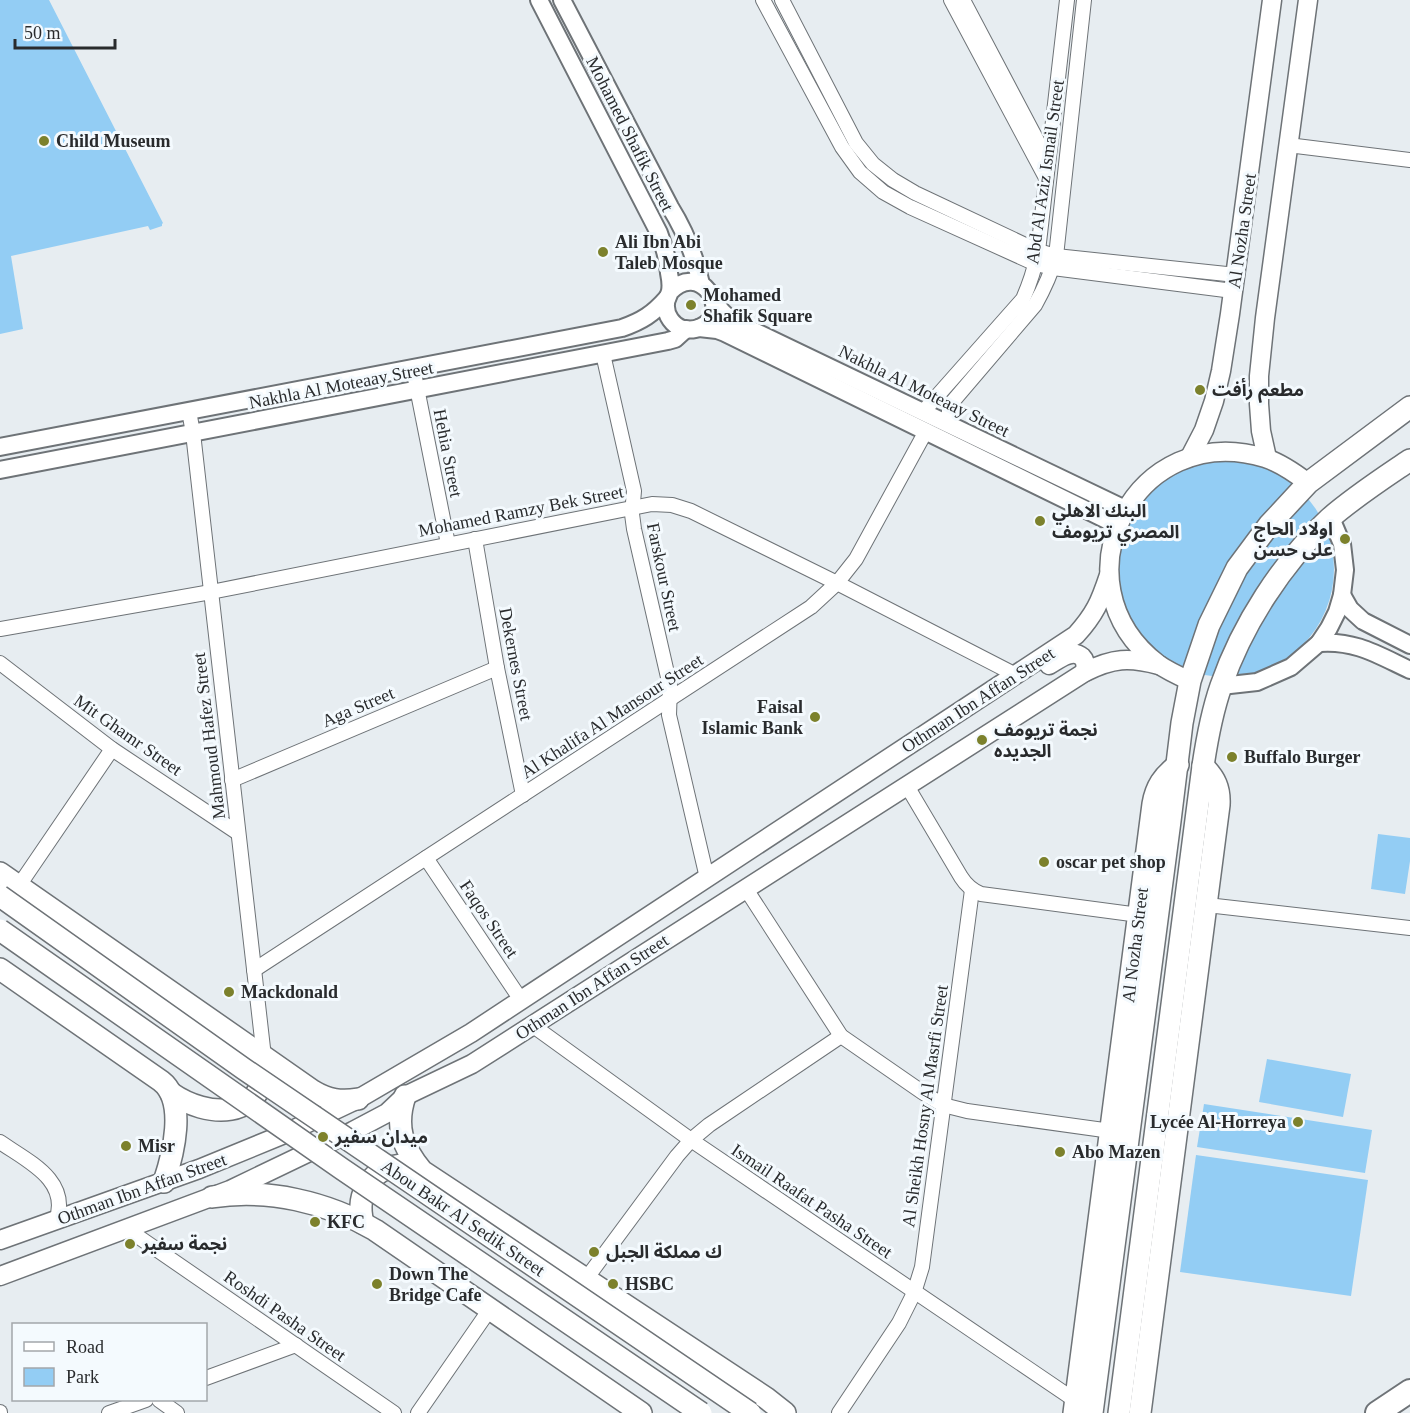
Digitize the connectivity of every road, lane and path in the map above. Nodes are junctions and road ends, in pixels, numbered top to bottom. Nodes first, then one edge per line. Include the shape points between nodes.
1 (539, 0) edge
2 (562, 0) edge
3 (763, 0) edge
4 (782, 0) edge
5 (951, 0) edge
6 (963, 0) edge
7 (1067, 0) edge
8 (1084, 0) edge
9 (1272, 0) edge
10 (1308, 0) edge
11 (1288, 145) junction
12 (1410, 160) edge
13 (1048, 161) junction
14 (1046, 178) junction
15 (694, 256) junction
16 (1037, 258) junction
17 (1054, 262) junction
18 (668, 265) junction
19 (1234, 283) junction
20 (701, 284) junction
21 (668, 295) junction
22 (713, 300) junction
23 (729, 327) junction
24 (692, 329) junction
25 (603, 354) junction
26 (413, 368) junction
27 (417, 390) junction
28 (1410, 407) edge
29 (189, 411) junction
30 (923, 412) junction
31 (948, 424) junction
32 (926, 431) junction
33 (193, 433) junction
34 (0, 447) edge
35 (1190, 457) junction
36 (1267, 458) junction
37 (1410, 460) edge
38 (0, 470) edge
39 (1308, 483) junction
40 (633, 506) junction
41 (1125, 509) junction
42 (1331, 518) junction
43 (1117, 525) junction
44 (475, 538) junction
45 (448, 544) junction
46 (1109, 575) junction
47 (837, 583) junction
48 (211, 592) junction
49 (1342, 595) junction
50 (0, 629) edge
51 (1319, 642) junction
52 (1410, 645) edge
53 (0, 663) edge
54 (1159, 665) junction
55 (497, 668) junction
56 (1410, 670) edge
57 (1021, 672) junction
58 (1085, 672) junction
59 (1190, 681) junction
60 (1221, 686) junction
61 (670, 699) junction
62 (112, 749) junction
63 (1178, 765) junction
64 (1203, 766) junction
65 (232, 780) junction
66 (907, 786) junction
67 (523, 795) junction
68 (238, 833) junction
69 (426, 858) junction
70 (0, 873) edge
71 (707, 878) junction
72 (746, 889) junction
73 (972, 890) junction
74 (9, 891) edge
75 (1207, 905) junction
76 (1139, 915) junction
77 (1410, 928) edge
78 (0, 930) edge
79 (0, 969) edge
80 (254, 970) junction
81 (521, 1000) junction
82 (532, 1025) junction
83 (841, 1036) junction
84 (264, 1057) junction
85 (171, 1093) junction
86 (405, 1096) junction
87 (358, 1099) junction
88 (943, 1105) junction
89 (1111, 1131) junction
90 (691, 1140) junction
91 (0, 1142) edge
92 (422, 1171) junction
93 (164, 1182) junction
94 (212, 1197) junction
95 (56, 1221) junction
96 (363, 1223) junction
97 (127, 1229) junction
98 (0, 1240) edge
99 (0, 1276) edge
100 (586, 1279) junction
101 (914, 1293) junction
102 (490, 1309) junction
103 (296, 1345) junction
104 (207, 1378) edge
105 (1410, 1391) edge
106 (143, 1401) edge
107 (160, 1401) edge
108 (1081, 1409) edge
109 (109, 1413) edge
110 (177, 1413) edge
111 (394, 1413) edge
112 (418, 1413) edge
113 (641, 1413) edge
114 (700, 1413) edge
115 (751, 1413) edge
116 (785, 1413) edge
117 (839, 1413) edge
118 (1119, 1413) edge
119 (1140, 1413) edge
120 (1377, 1413) edge

1 - 18 street, Mohamed Shafik Street via 659,232
2 - 15 street, Mohamed Shafik Street
3 - 16 street via 842,147 860,172 883,192 910,207
4 - 16 street via 856,143 873,164 915,193
5 - 14 street
6 - 13 street
7 - 13 street, Abd Al Aziz Ismail Street
8 - 17 street, Abd Al Aziz Ismail Street
9 - 19 main road, Al Nozha Street
10 - 11 main road, Al Nozha Street
11 - 12 street
11 - 36 main road, Al Nozha Street via 1259,376 1261,431
13 - 14 street, Abd Al Aziz Ismail Street
14 - 16 street, Abd Al Aziz Ismail Street
15 - 18 street via 682,266
15 - 20 street, Mohamed Shafik Street
16 - 17 street
16 - 30 street, Abd Al Aziz Ismail Street via 1023,299
17 - 19 street
17 - 31 street, Abd Al Aziz Ismail Street via 1035,305 954,400
18 - 21 street, Mohamed Shafik Street
19 - 35 main road, Al Nozha Street via 1214,401
20 - 21 street via 687,282
20 - 22 street
21 - 24 street via 669,318
21 - 26 street, Nakhla Al Moteaay Street via 654,312 622,328
22 - 23 street, Nakhla Al Moteaay Street
22 - 24 street via 710,320
23 - 24 street, Nakhla Al Moteaay Street
23 - 30 street, Nakhla Al Moteaay Street
23 - 32 street, Nakhla Al Moteaay Street
24 - 25 street, Nakhla Al Moteaay Street via 668,341
25 - 27 street, Nakhla Al Moteaay Street
25 - 40 street, Farskour Street
26 - 27 street, Hehia Street
26 - 29 street, Nakhla Al Moteaay Street
27 - 33 street, Nakhla Al Moteaay Street
27 - 45 street, Hehia Street
28 - 39 main road
29 - 33 street, Mahmoud Hafez Street
29 - 34 street, Nakhla Al Moteaay Street
30 - 31 street, Nakhla Al Moteaay Street
31 - 41 street, Nakhla Al Moteaay Street
32 - 43 street, Nakhla Al Moteaay Street
32 - 47 street, Al Khalifa Al Mansour Street via 856,559
33 - 38 street, Nakhla Al Moteaay Street
33 - 48 street, Mahmoud Hafez Street
35 - 36 main road via 1241,452
35 - 41 main road via 1153,477
36 - 39 main road
37 - 42 main road
39 - 59 main road via 1269,525 1237,568 1209,626
40 - 44 street, Mohamed Ramzy Bek Street
40 - 47 street, Mohamed Ramzy Bek Street via 672,505 691,511
40 - 61 street, Farskour Street via 633,529
41 - 43 main road
42 - 49 street via 1342,544
42 - 60 main road via 1272,586 1240,639
43 - 46 main road
44 - 45 street, Mohamed Ramzy Bek Street
44 - 55 street, Dekernes Street
45 - 48 street, Mohamed Ramzy Bek Street
46 - 54 main road via 1113,601 1124,626
46 - 57 main road, Othman Ibn Affan Street via 1091,618 1076,635
47 - 57 street, Mohamed Ramzy Bek Street
47 - 61 street, Al Khalifa Al Mansour Street via 811,607
48 - 50 street, Mohamed Ramzy Bek Street
48 - 65 street, Mahmoud Hafez Street
49 - 51 street
49 - 52 street via 1363,621
51 - 56 street via 1353,645
51 - 60 street via 1291,667 1257,682
53 - 62 street, Mit Ghamr Street
54 - 58 main road, Othman Ibn Affan Street via 1121,660 1102,663
54 - 59 main road
55 - 65 street, Aga Street
55 - 67 street, Dekernes Street
57 - 58 main road via 1039,671 1075,654 1084,660
57 - 71 main road, Othman Ibn Affan Street
58 - 66 main road, Othman Ibn Affan Street
59 - 63 main road
60 - 64 main road
61 - 67 street, Al Khalifa Al Mansour Street
61 - 71 street, Farskour Street via 669,715
62 - 68 street, Mit Ghamr Street
62 - 74 street
63 - 76 main road, Al Nozha Street via 1168,772 1155,792
63 - 108 main road
64 - 75 main road via 1212,774 1220,794
64 - 118 main road
65 - 68 street, Mahmoud Hafez Street
66 - 72 main road, Othman Ibn Affan Street
66 - 73 street
67 - 69 street, Al Khalifa Al Mansour Street
68 - 80 street, Mahmoud Hafez Street
69 - 80 street, Al Khalifa Al Mansour Street
69 - 81 street, Faqos Street
70 - 74 main road, Abou Bakr Al Sedik Street
71 - 81 main road, Othman Ibn Affan Street
72 - 82 main road, Othman Ibn Affan Street
72 - 83 street
73 - 76 street
73 - 88 street, Al Sheikh Hosny Al Masrfi Street
74 - 84 main road, Abou Bakr Al Sedik Street
74 - 115 main road, Abou Bakr Al Sedik Street, bridge via 254,1075
75 - 77 street
75 - 119 main road
76 - 89 main road, Al Nozha Street
78 - 114 main road, Abou Bakr Al Sedik Street, bridge
79 - 85 main road via 161,1081
80 - 84 street, Mahmoud Hafez Street
81 - 87 main road, Othman Ibn Affan Street
82 - 86 main road, Othman Ibn Affan Street via 472,1064
82 - 90 street, Ismail Raafat Pasha Street
83 - 88 street
83 - 90 street
84 - 85 main road via 260,1086 240,1107 226,1111 204,1108
84 - 87 main road, Abou Bakr Al Sedik Street via 320,1095 342,1101
85 - 93 main road via 175,1133
86 - 92 main road, Abou Bakr Al Sedik Street via 400,1113 401,1131 406,1148
86 - 94 main road, Othman Ibn Affan Street via 387,1113 345,1136
87 - 93 main road, Othman Ibn Affan Street via 254,1147
88 - 89 street via 967,1112
88 - 101 street, Al Sheikh Hosny Al Masrfi Street via 922,1267
89 - 108 main road, Al Nozha Street
90 - 100 street
90 - 101 street, Ismail Raafat Pasha Street
91 - 95 street via 51,1179 59,1199
92 - 96 main road via 403,1165 374,1177 364,1191 360,1207
92 - 100 main road, Abou Bakr Al Sedik Street
93 - 95 main road, Othman Ibn Affan Street
94 - 96 main road via 252,1195 290,1199
94 - 97 main road, Othman Ibn Affan Street
95 - 98 main road, Othman Ibn Affan Street
96 - 102 main road
97 - 99 main road, Othman Ibn Affan Street
97 - 103 street, Roshdi Pasha Street
100 - 116 main road, Abou Bakr Al Sedik Street
101 - 108 street, Ismail Raafat Pasha Street
101 - 117 street, Al Sheikh Hosny Al Masrfi Street via 899,1323
102 - 112 street
102 - 113 main road
103 - 104 street
103 - 111 street, Roshdi Pasha Street
105 - 120 highway
106 - 109 street
107 - 110 street

